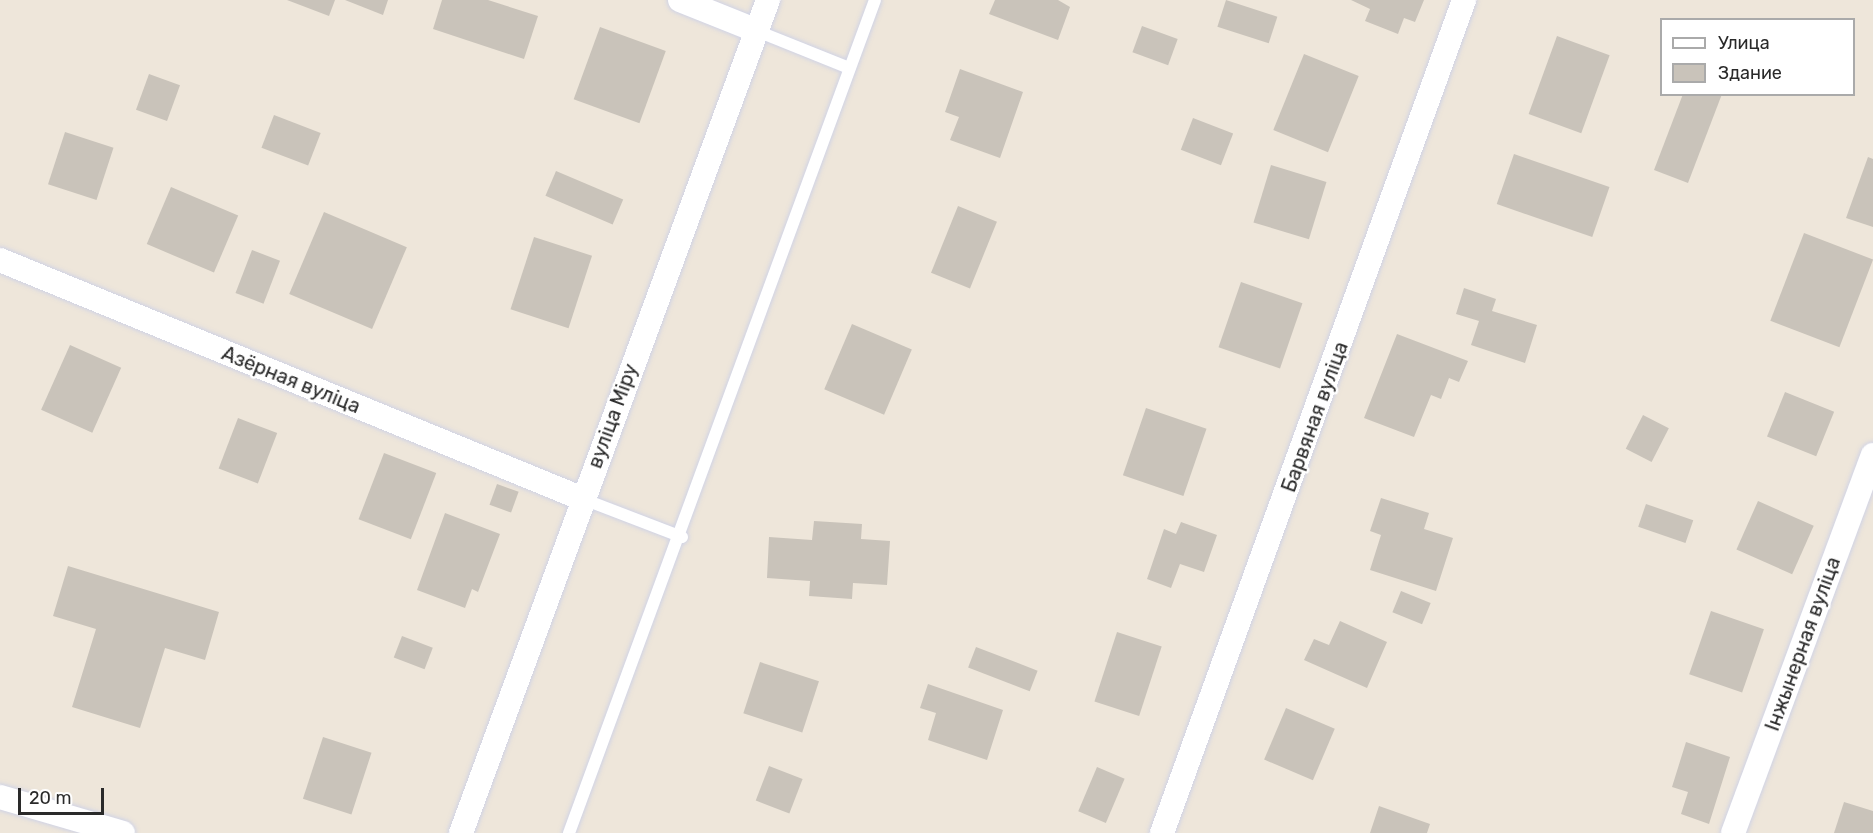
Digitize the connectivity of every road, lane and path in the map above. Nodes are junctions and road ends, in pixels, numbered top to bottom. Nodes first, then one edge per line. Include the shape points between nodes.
1 (680, 0) edge
2 (768, 0) edge
3 (875, 0) edge
4 (1464, 0) edge
5 (757, 31) junction
6 (849, 68) junction
7 (0, 260) edge
8 (1873, 455) edge
9 (583, 499) junction
10 (682, 537) junction
11 (0, 797) edge
12 (123, 833) edge
13 (461, 833) edge
14 (569, 833) edge
15 (1162, 833) edge
16 (1733, 833) edge

1 - 5 street
2 - 5 street, вуліца Міру
3 - 6 lane
4 - 15 street, Барвяная вуліца
5 - 6 lane
5 - 9 street, вуліца Міру
6 - 10 lane via 699,477
7 - 9 street, Азёрная вуліца
8 - 16 street, Інжынерная вуліца
9 - 10 lane
9 - 13 street, вуліца Міру
10 - 14 lane
11 - 12 street

